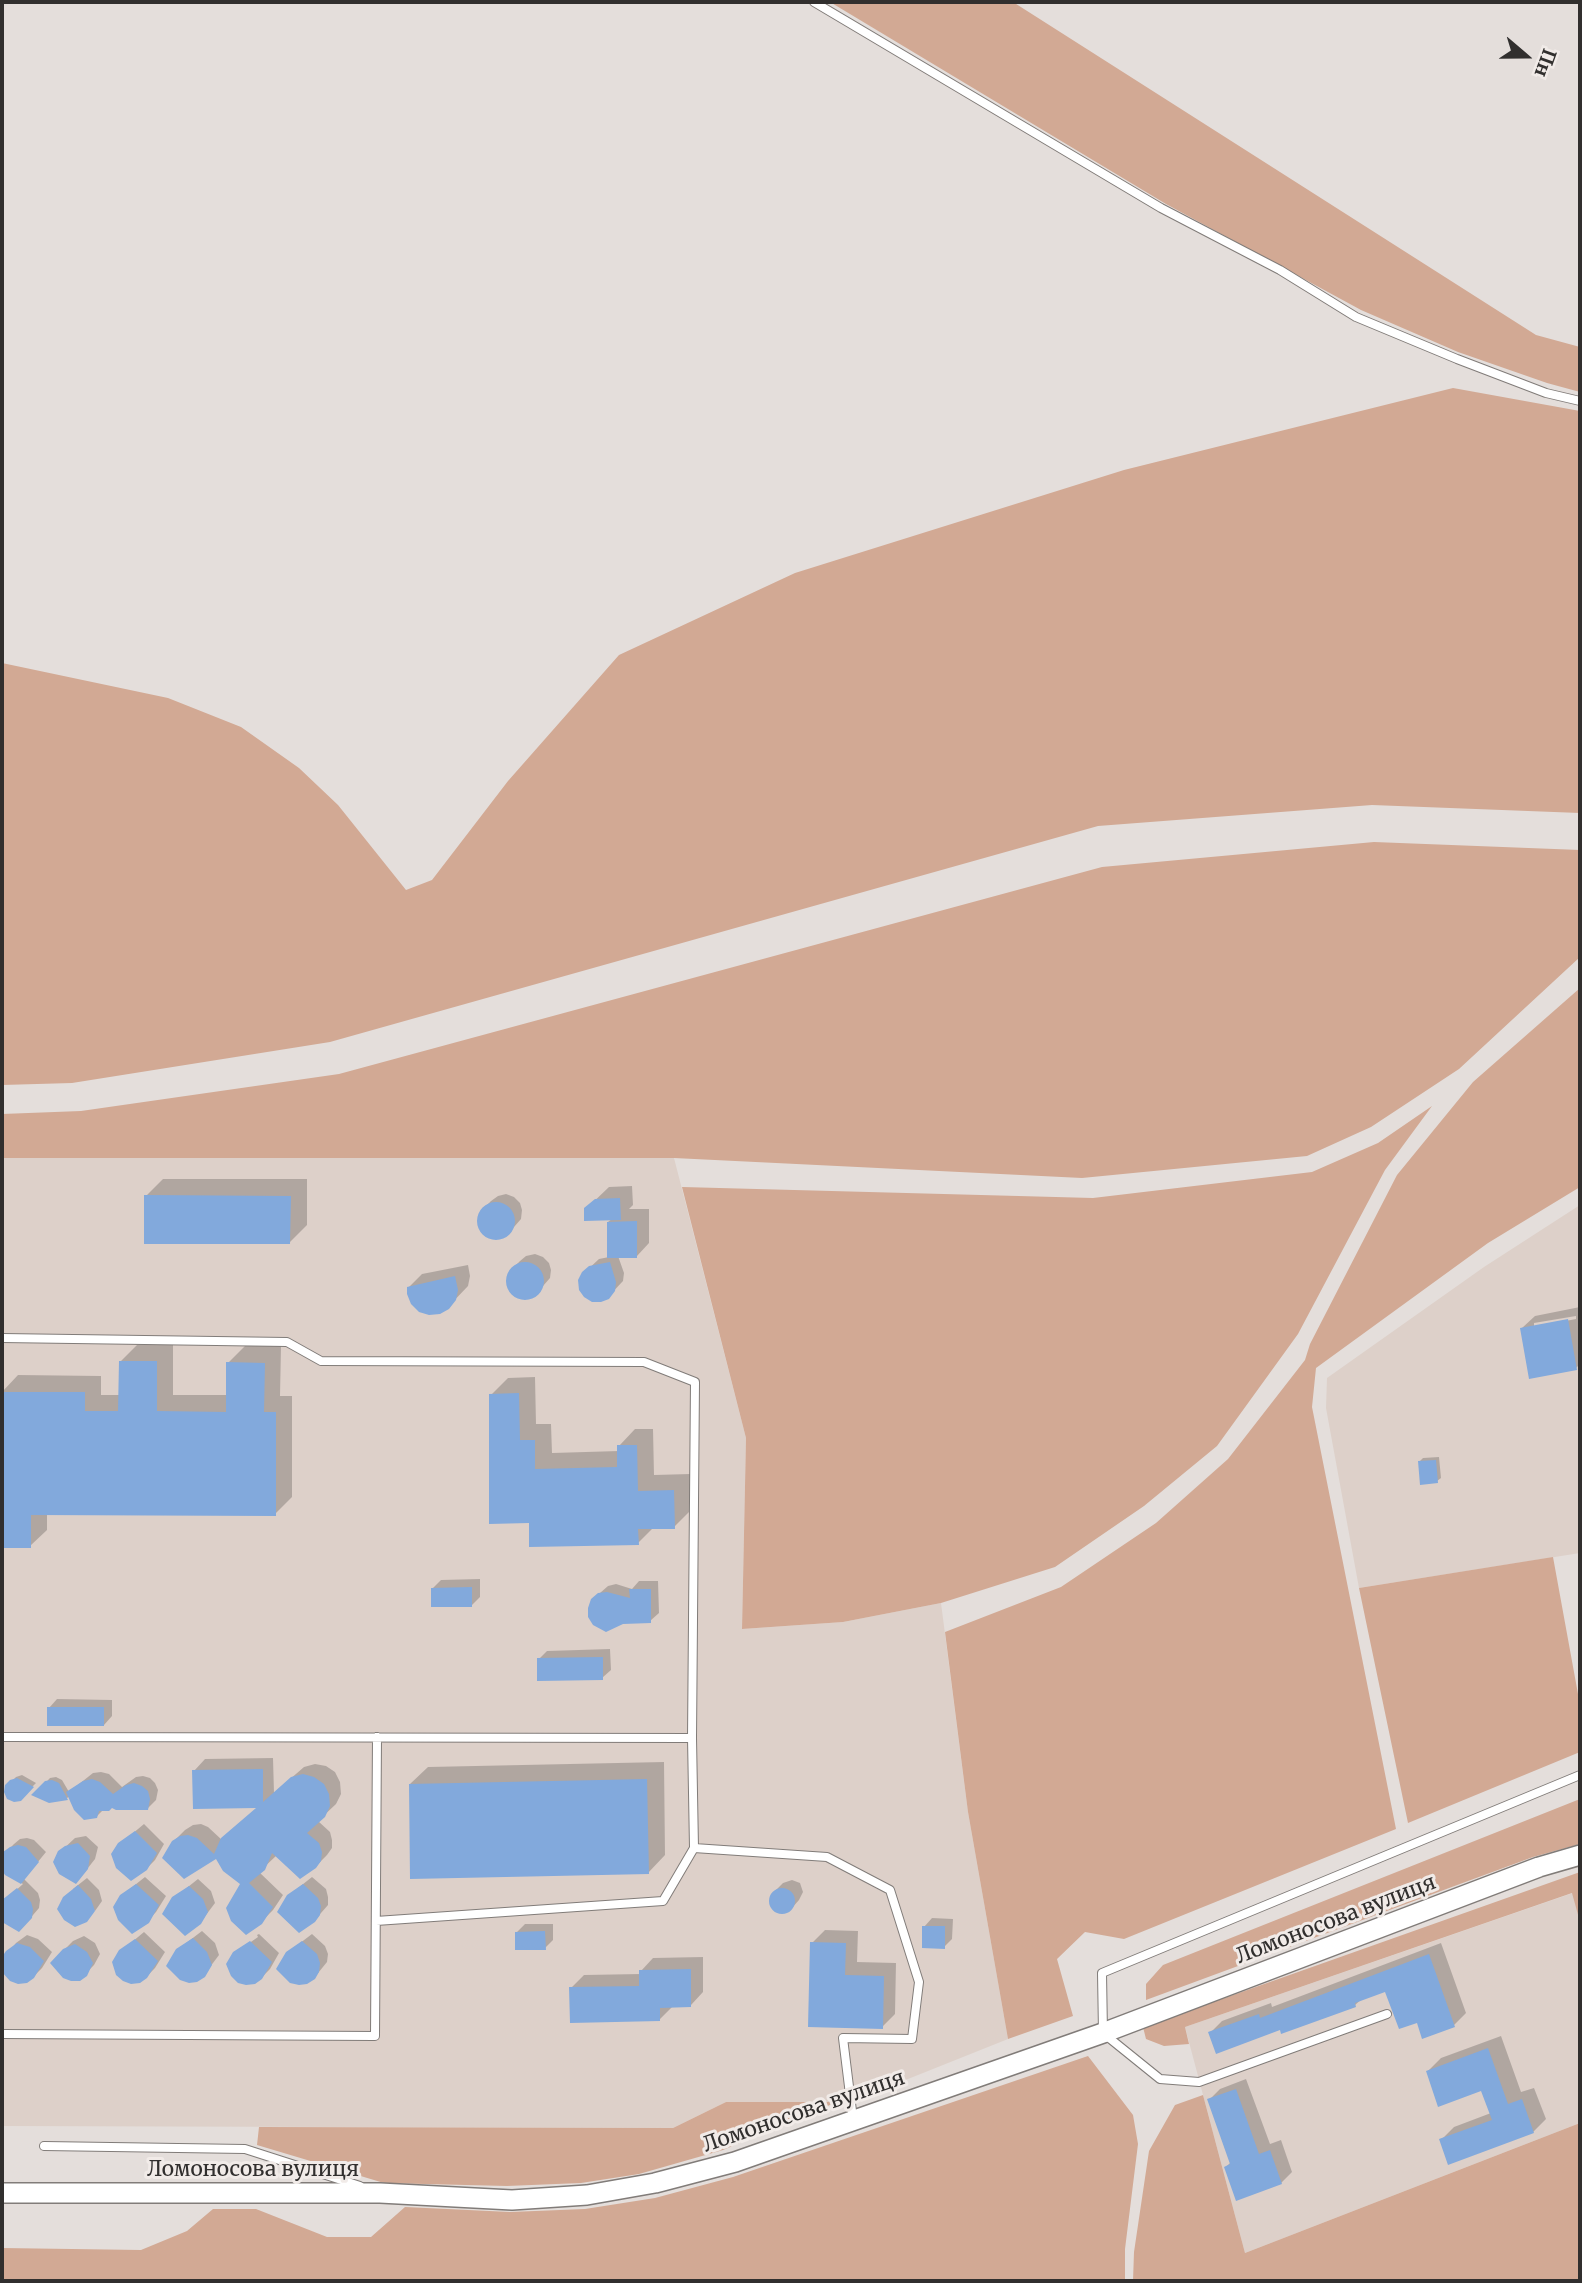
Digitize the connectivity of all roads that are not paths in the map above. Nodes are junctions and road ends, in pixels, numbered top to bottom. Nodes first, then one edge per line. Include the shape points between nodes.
1 (814, 2) edge
2 (1580, 401) edge
3 (2, 1338) edge
4 (2, 1737) edge
5 (377, 1737) junction
6 (692, 1738) junction
7 (1580, 1775) edge
8 (694, 1848) junction
9 (1580, 1855) edge
10 (376, 1920) junction
11 (1387, 2014) dead end
12 (1103, 2033) junction
13 (2, 2034) edge
14 (853, 2121) junction
15 (44, 2146) dead end
16 (2, 2193) edge
17 (380, 2193) junction

1 - 2 lane via 1161,208 1280,270 1356,317 1546,393
3 - 6 lane via 287,1342 321,1361 644,1362 695,1382
4 - 5 lane
5 - 6 lane
5 - 10 lane
6 - 8 lane
7 - 12 lane via 1102,1973
8 - 10 lane via 663,1901
8 - 14 lane via 827,1857 890,1890 919,1982 912,2039 843,2039
9 - 12 street, Ломоносова вулиця
10 - 13 lane via 375,2036
11 - 12 lane via 1199,2082 1160,2079
12 - 14 street, Ломоносова вулиця
14 - 17 street, Ломоносова вулиця via 735,2162 587,2195 512,2200
15 - 17 lane via 246,2149
16 - 17 street, Ломоносова вулиця

